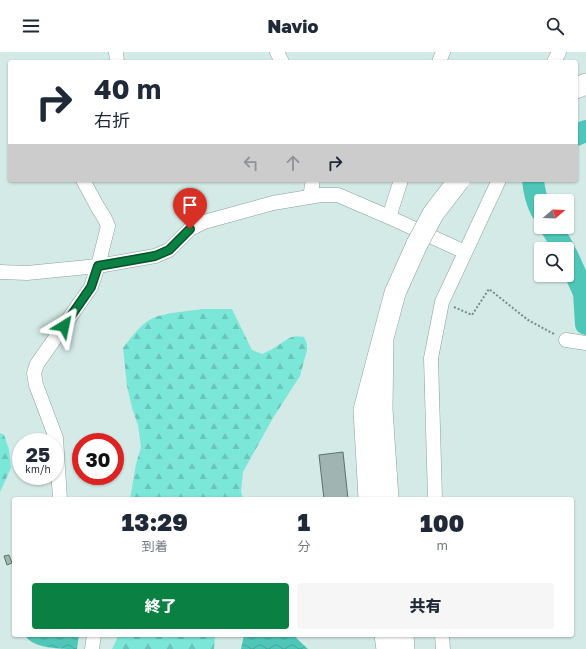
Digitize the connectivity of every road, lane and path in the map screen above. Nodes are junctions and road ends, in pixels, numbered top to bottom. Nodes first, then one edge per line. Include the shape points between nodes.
1 (84, 182) edge
2 (313, 182) edge
3 (400, 182) edge
4 (457, 182) edge
5 (498, 182) edge
6 (310, 197) junction
7 (389, 217) junction
8 (465, 252) junction
9 (98, 266) junction
10 (0, 272) edge
11 (442, 302) junction
12 (383, 338) junction
13 (566, 340) joint
14 (586, 343) edge
15 (60, 497) edge
16 (369, 497) edge
17 (388, 497) edge
18 (436, 497) edge
19 (94, 637) edge
20 (385, 637) edge
21 (403, 637) edge
22 (442, 637) edge
23 (92, 649) edge
24 (387, 649) edge
25 (404, 649) edge
26 (443, 649) edge

1 - 9 street via 108,226
2 - 6 street
3 - 7 street
4 - 12 highway, bridge via 433,214 417,244 395,293
5 - 8 street
6 - 7 street via 338,195
6 - 9 street via 273,203 204,222 190,229 169,250 155,256
7 - 8 street
8 - 11 street
9 - 10 street via 27,273
9 - 15 street via 91,287 37,364 34,373 56,438
11 - 13 path via 472,315 489,289 528,320
11 - 18 street via 431,358
12 - 16 highway via 364,410
12 - 17 highway via 382,408
13 - 14 street
19 - 23 street
20 - 24 highway
21 - 25 highway
22 - 26 street

